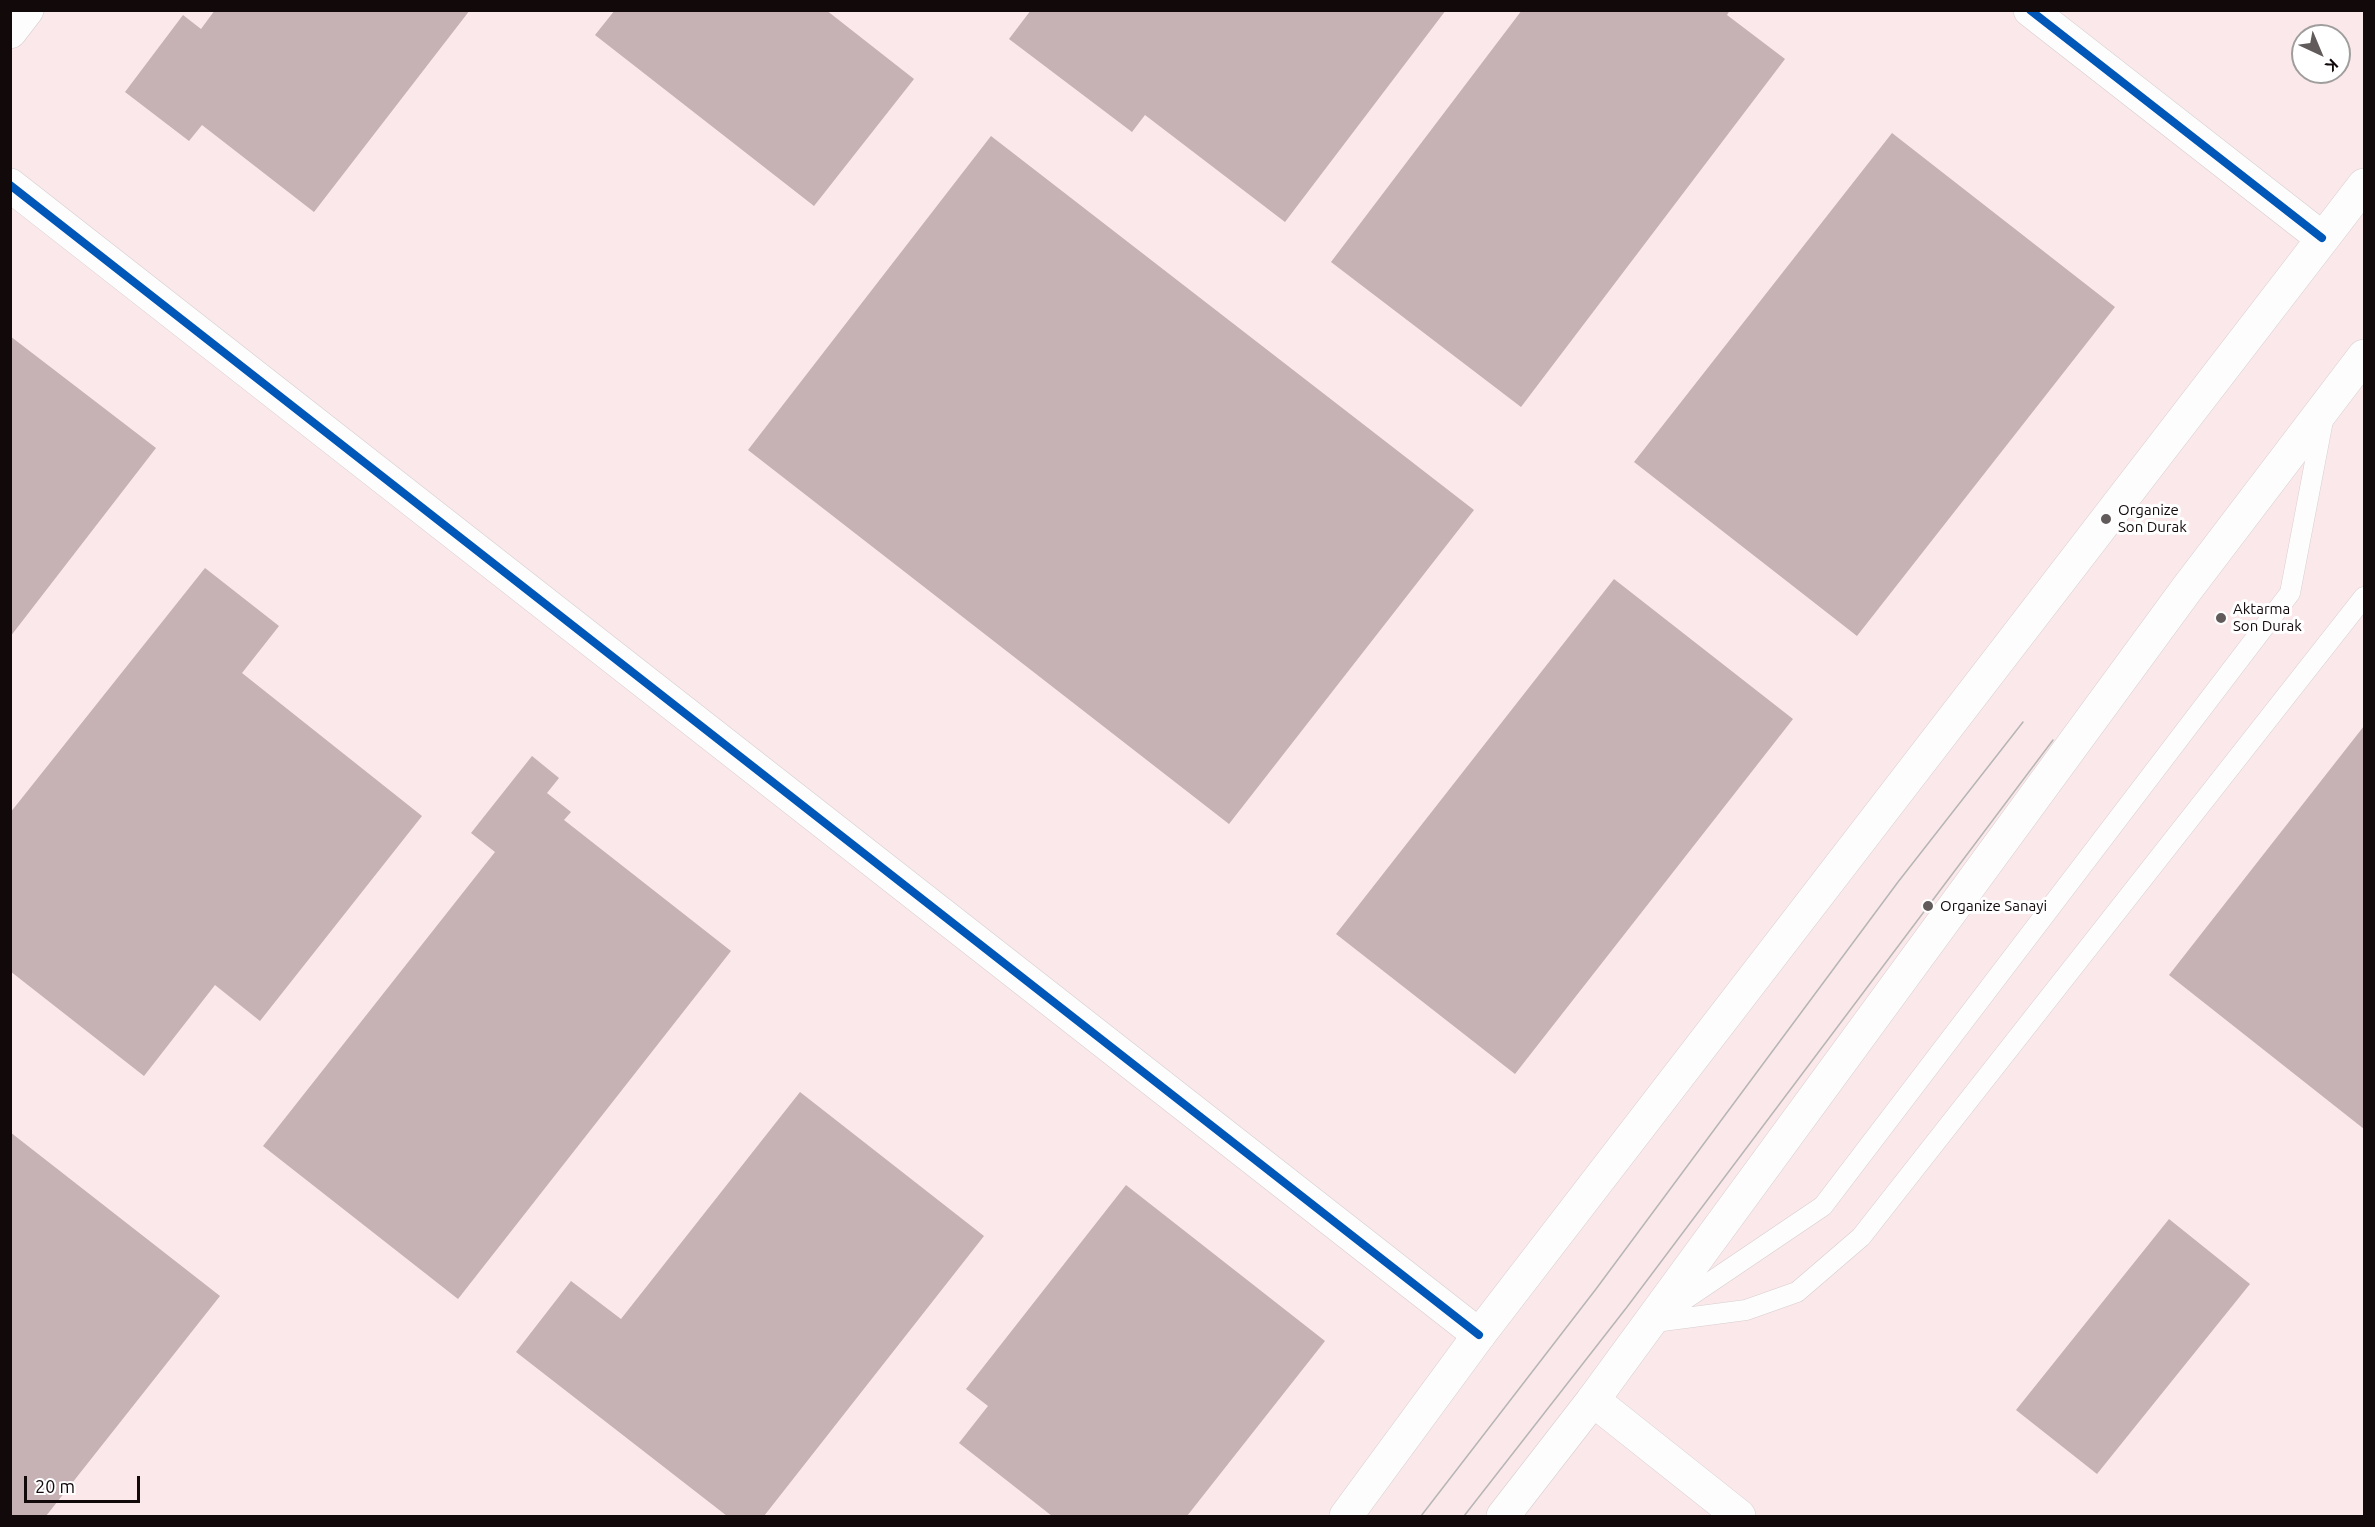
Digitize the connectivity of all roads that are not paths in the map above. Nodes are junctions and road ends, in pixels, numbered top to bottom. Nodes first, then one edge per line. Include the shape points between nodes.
1 (27, 10) edge
2 (2030, 10) edge
3 (10, 32) edge
4 (10, 184) edge
5 (2364, 185) edge
6 (2322, 238) junction
7 (2364, 356) edge
8 (2326, 406) junction
9 (2364, 597) edge
10 (1649, 1323) junction
11 (1479, 1335) junction
12 (1593, 1400) junction
13 (1346, 1516) edge
14 (1503, 1516) edge
15 (1739, 1516) edge

1 - 3 main road
2 - 6 main road
4 - 11 main road
5 - 6 main road
6 - 11 main road
7 - 8 main road
8 - 10 main road via 2186,590
8 - 10 lane via 2290,593 1823,1206
9 - 10 lane via 1861,1237 1797,1292 1746,1310
10 - 12 main road
11 - 13 main road
12 - 14 main road
12 - 15 main road

